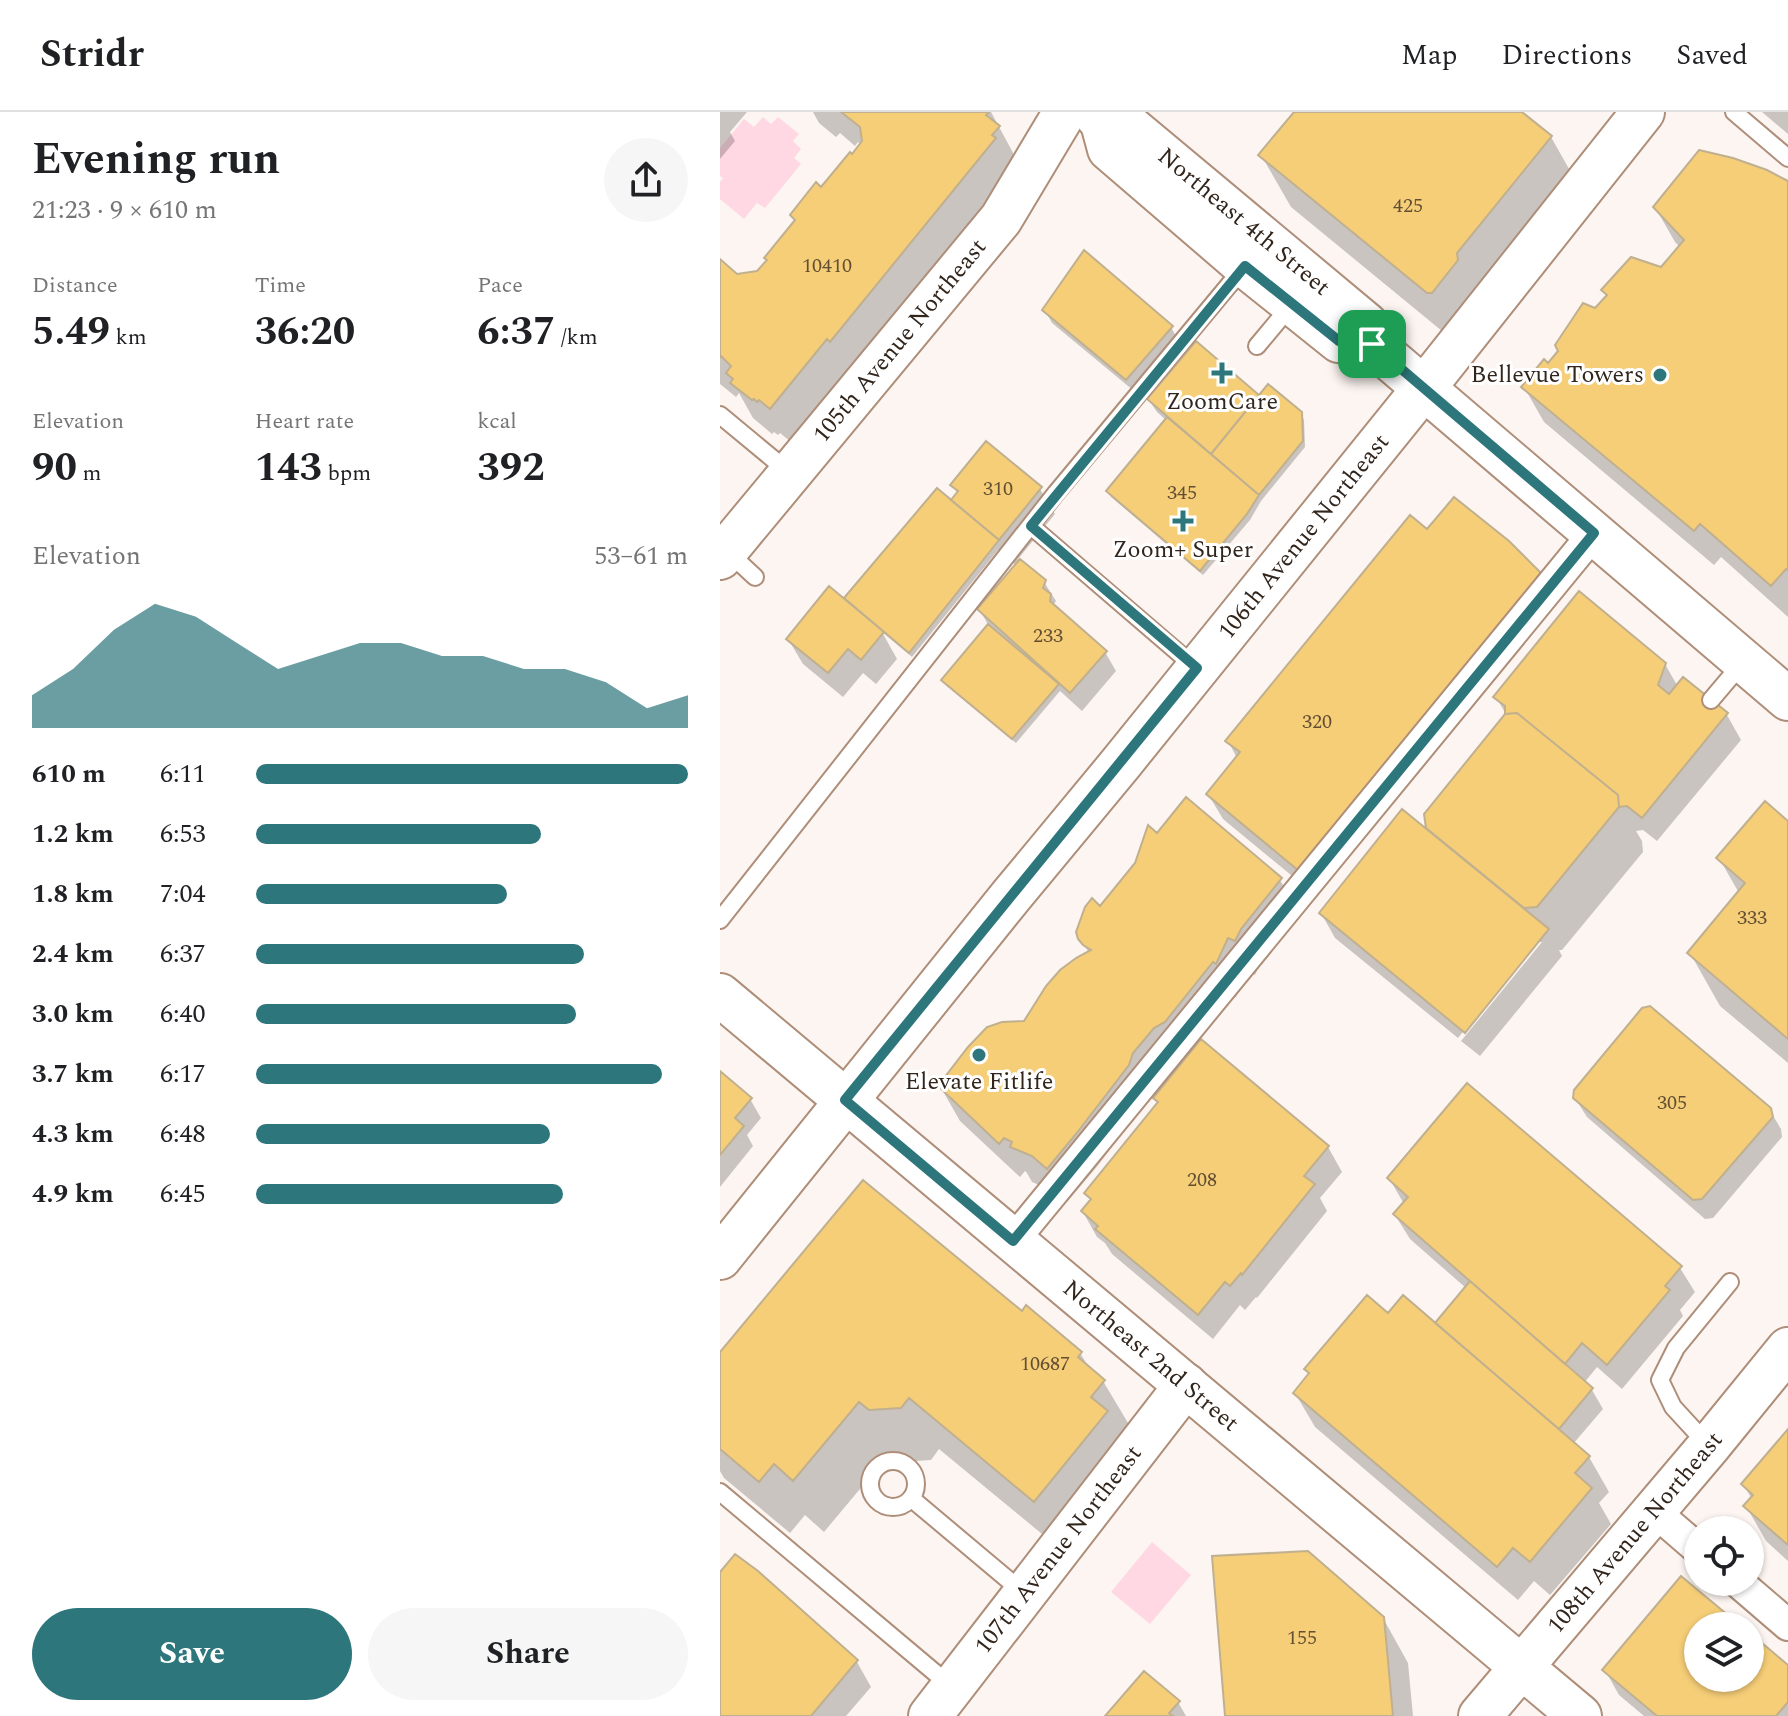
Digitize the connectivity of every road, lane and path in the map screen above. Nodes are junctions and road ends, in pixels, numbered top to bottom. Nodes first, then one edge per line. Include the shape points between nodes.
1 (1643, 112) edge
2 (1734, 112) edge
3 (1086, 116) edge
4 (1788, 158) edge
5 (1245, 266) junction
6 (1292, 304) junction
7 (1372, 344) junction
8 (1257, 346) dead end
9 (1424, 388) junction
10 (720, 415) edge
11 (790, 473) junction
12 (1031, 526) junction
13 (1594, 533) junction
14 (734, 562) edge
15 (1744, 661) junction
16 (1197, 668) junction
17 (1788, 699) edge
18 (1711, 700) dead end
19 (720, 920) edge
20 (720, 995) edge
21 (845, 1100) junction
22 (1013, 1241) junction
23 (720, 1258) edge
24 (1730, 1282) dead end
25 (1788, 1349) edge
26 (1186, 1385) junction
27 (1709, 1446) junction
28 (720, 1492) edge
29 (912, 1499) dead end
30 (1654, 1511) junction
31 (1684, 1537) edge
32 (1025, 1594) junction
33 (1754, 1596) edge
34 (1788, 1625) edge
35 (1521, 1666) junction
36 (942, 1702) edge
37 (1480, 1716) edge
38 (1580, 1716) edge

1 - 9 street, 106th Avenue Northeast
2 - 4 lane
3 - 5 street, Northeast 4th Street via 1109,149
3 - 7 street, Northeast 4th Street via 1124,122 1366,324
3 - 11 street, 105th Avenue Northeast
5 - 6 street, Northeast 4th Street
5 - 12 lane
6 - 7 street, Northeast 4th Street via 1339,341
6 - 8 lane
7 - 9 street, Northeast 4th Street
9 - 13 street, Northeast 4th Street
9 - 16 street, 106th Avenue Northeast
10 - 11 lane
11 - 14 street, 105th Avenue Northeast
12 - 16 lane
12 - 19 lane
13 - 15 street, Northeast 4th Street
13 - 22 street
15 - 17 street, Northeast 4th Street
15 - 18 lane
16 - 21 street, 106th Avenue Northeast
20 - 21 street, Northeast 2nd Street
21 - 22 street, Northeast 2nd Street
21 - 23 street, 106th Avenue Northeast
22 - 26 street, Northeast 2nd Street
24 - 27 lane via 1676,1348 1660,1380 1673,1407
25 - 27 street, 108th Avenue Northeast
26 - 32 street, 107th Avenue Northeast
26 - 35 street, Northeast 2nd Street
27 - 30 street, 108th Avenue Northeast
28 - 36 lane
29 - 32 lane
30 - 31 street
30 - 35 street, 108th Avenue Northeast
32 - 36 street, 107th Avenue Northeast
33 - 34 street
35 - 37 street, 108th Avenue Northeast
35 - 38 street, Northeast 2nd Street

